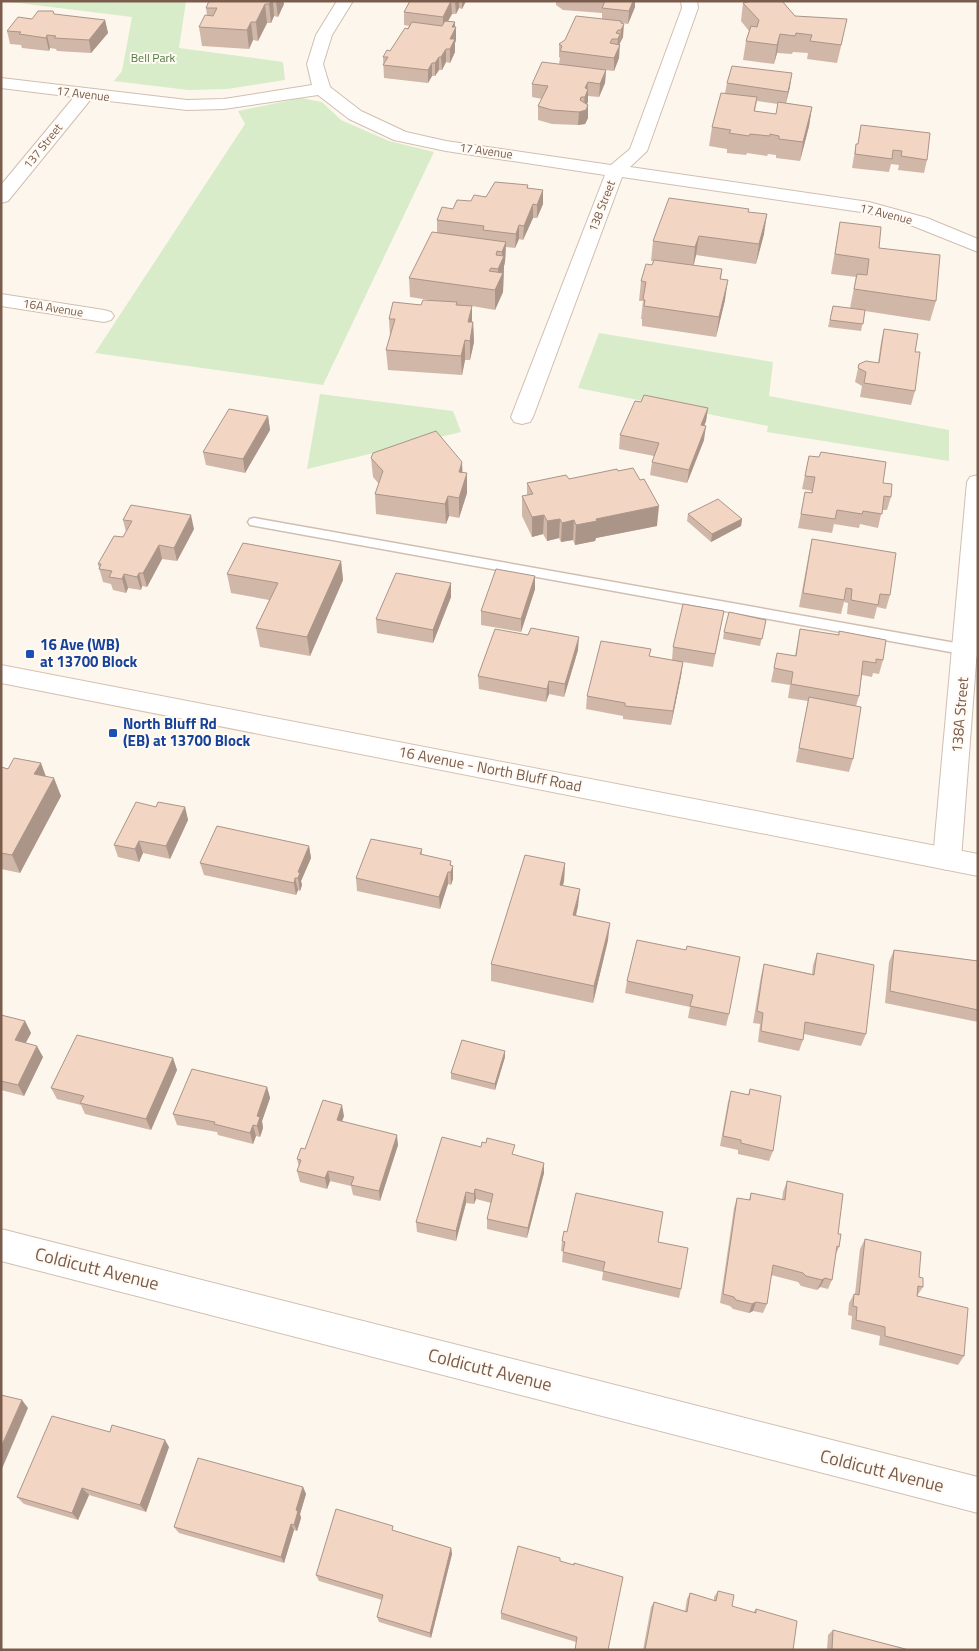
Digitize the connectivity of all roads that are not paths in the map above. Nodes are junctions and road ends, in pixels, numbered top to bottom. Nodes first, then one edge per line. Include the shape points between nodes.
1 (345, 1) edge
2 (689, 1) edge
3 (1, 83) edge
4 (322, 89) junction
5 (85, 95) junction
6 (616, 170) junction
7 (1, 197) edge
8 (978, 246) edge
9 (1, 300) edge
10 (104, 316) dead end
11 (522, 417) dead end
12 (978, 482) edge
13 (254, 522) dead end
14 (972, 651) edge
15 (1, 674) edge
16 (947, 859) junction
17 (978, 865) edge
18 (1, 1245) edge
19 (978, 1495) edge

1 - 4 street via 324,35 315,64
2 - 6 street, 138 Street via 690,8 638,151
3 - 5 street, 17 Avenue
4 - 5 street, 17 Avenue via 224,104 188,105
4 - 6 street, 17 Avenue via 355,115 400,136 446,146
5 - 7 street, 137 Street
6 - 8 street, 17 Avenue via 869,208 920,222
6 - 11 street, 138 Street
9 - 10 street, 16A Avenue
12 - 14 street, 138A Street
13 - 14 lane
14 - 16 street, 138A Street
15 - 16 street, 16 Avenue - North Bluff Road
16 - 17 street, 16 Avenue - North Bluff Road
18 - 19 street, Coldicutt Avenue

